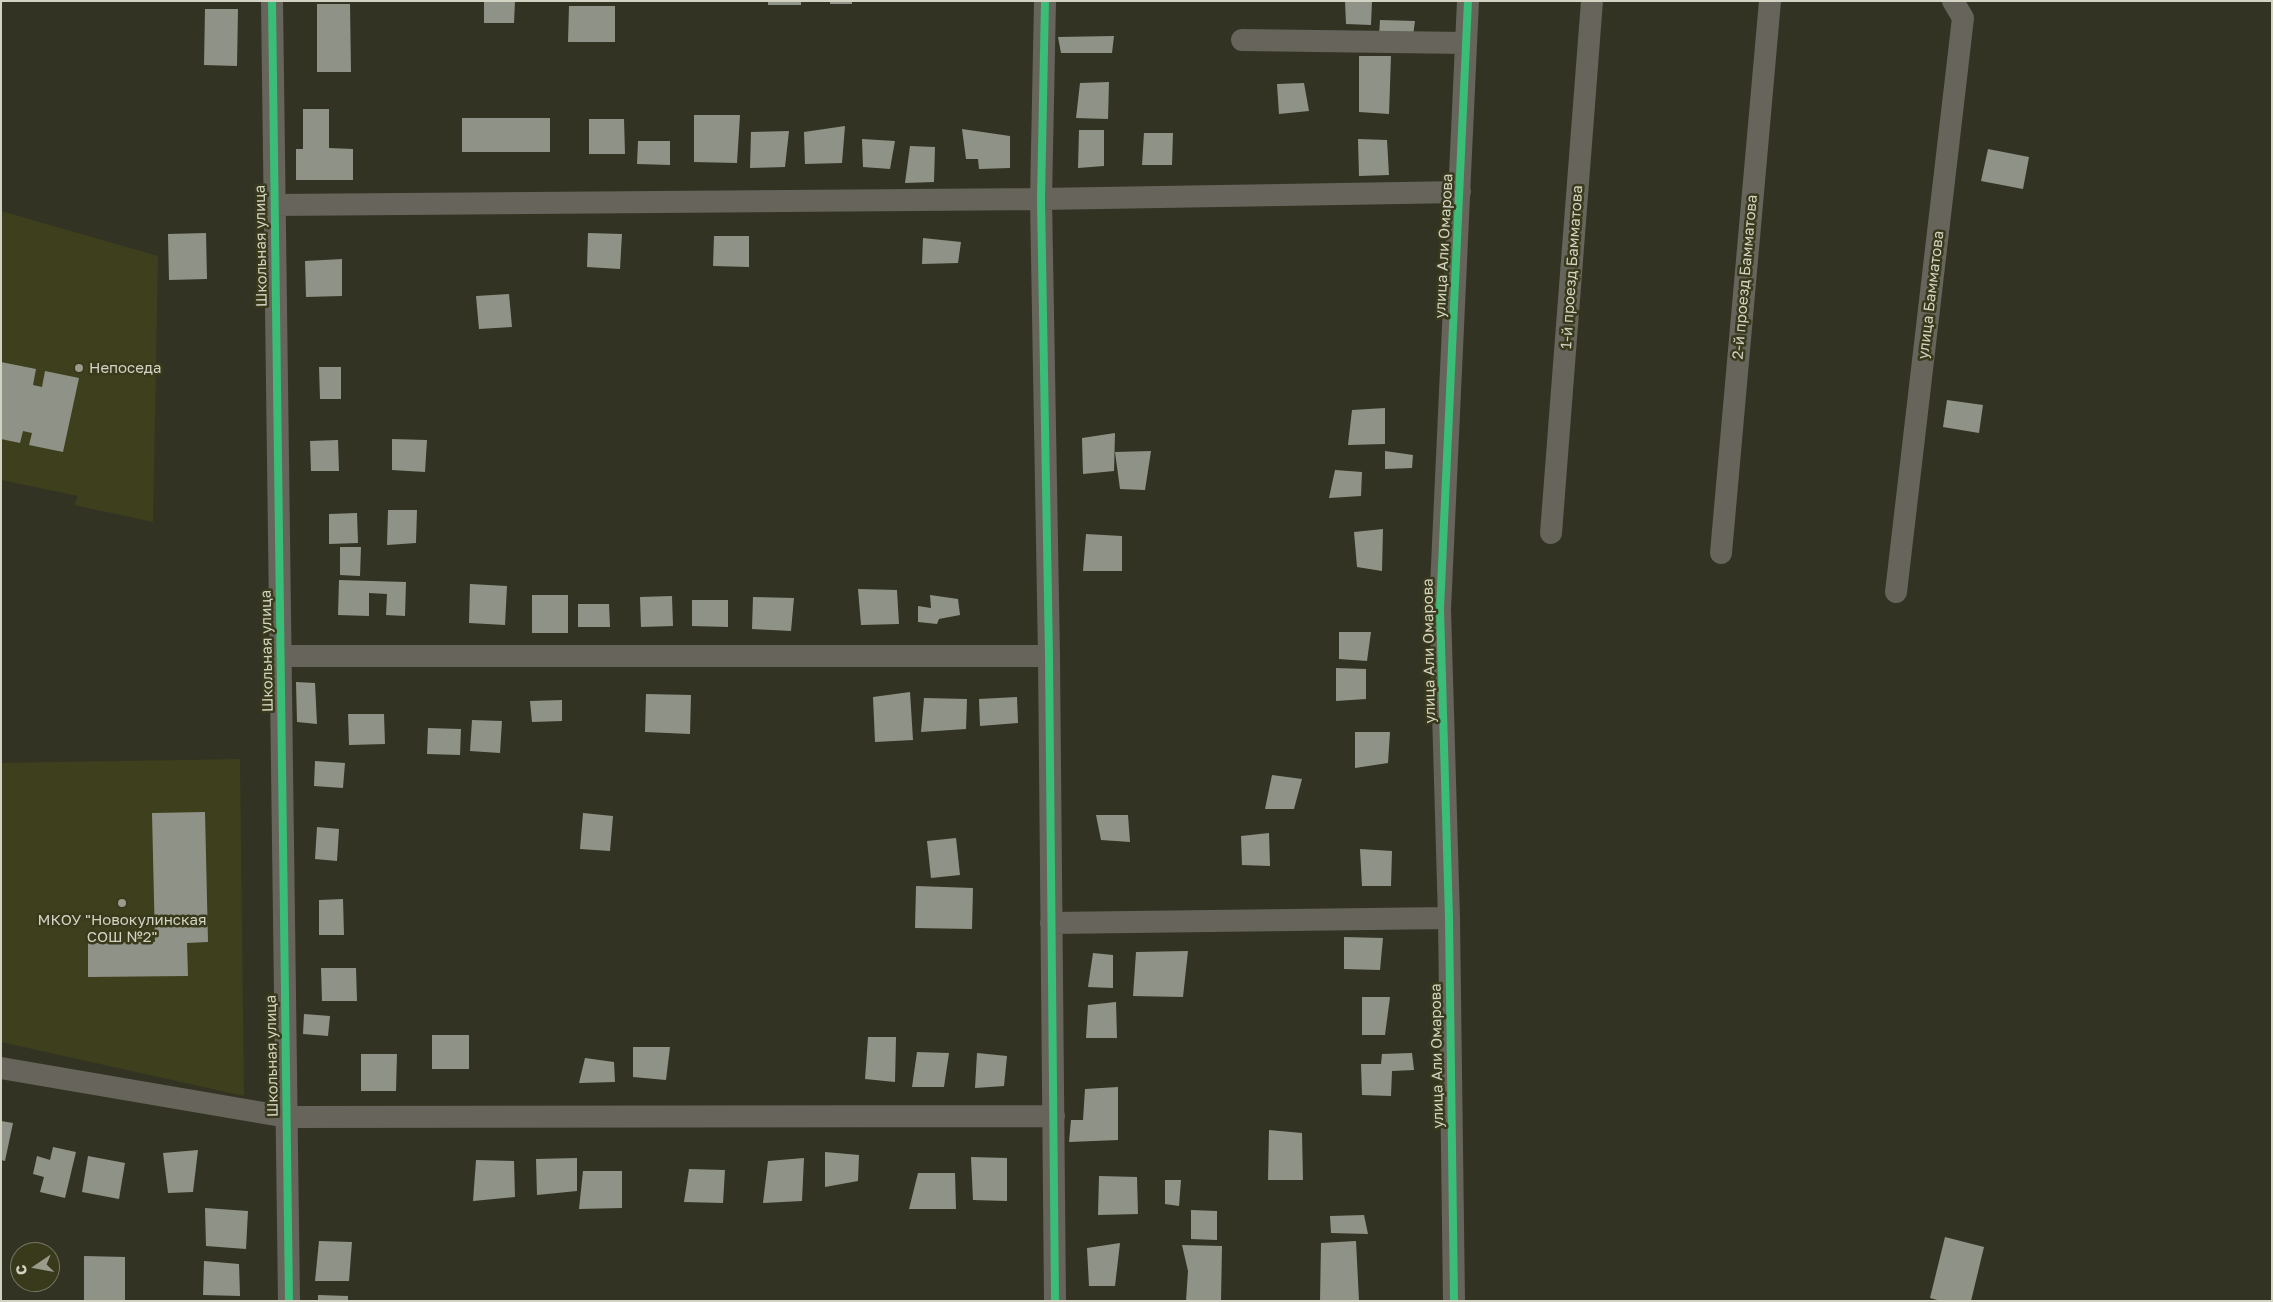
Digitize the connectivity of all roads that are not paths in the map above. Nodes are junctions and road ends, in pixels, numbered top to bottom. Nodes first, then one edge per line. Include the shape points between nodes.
1 (272, 1) edge
2 (1045, 1) edge
3 (1468, 1) edge
4 (1592, 1) edge
5 (1770, 1) edge
6 (1954, 1) edge
7 (1242, 40) dead end
8 (1466, 43) junction
9 (1460, 192) junction
10 (1041, 199) junction
11 (274, 205) junction
12 (1551, 533) dead end
13 (1721, 553) dead end
14 (1896, 592) dead end
15 (281, 656) junction
16 (1049, 656) junction
17 (1448, 918) junction
18 (1051, 923) junction
19 (1, 1068) edge
20 (1054, 1116) junction
21 (287, 1117) junction
22 (289, 1301) edge
23 (1055, 1301) edge
24 (1454, 1301) edge

1 - 11 street, Школьная улица
2 - 10 street
3 - 8 street, улица Али Омарова
4 - 12 street, 1-й проезд Бамматова
5 - 13 street, 2-й проезд Бамматова
6 - 14 street, улица Бамматова via 1963,18
7 - 8 street
8 - 9 street, улица Али Омарова
9 - 10 street
9 - 17 street, улица Али Омарова via 1440,610
10 - 11 street
10 - 16 street
11 - 15 street, Школьная улица
15 - 16 street
15 - 21 street, Школьная улица
16 - 18 street
17 - 18 street
17 - 24 street, улица Али Омарова
18 - 20 street
19 - 21 street
20 - 21 street
20 - 23 street
21 - 22 street, Школьная улица

